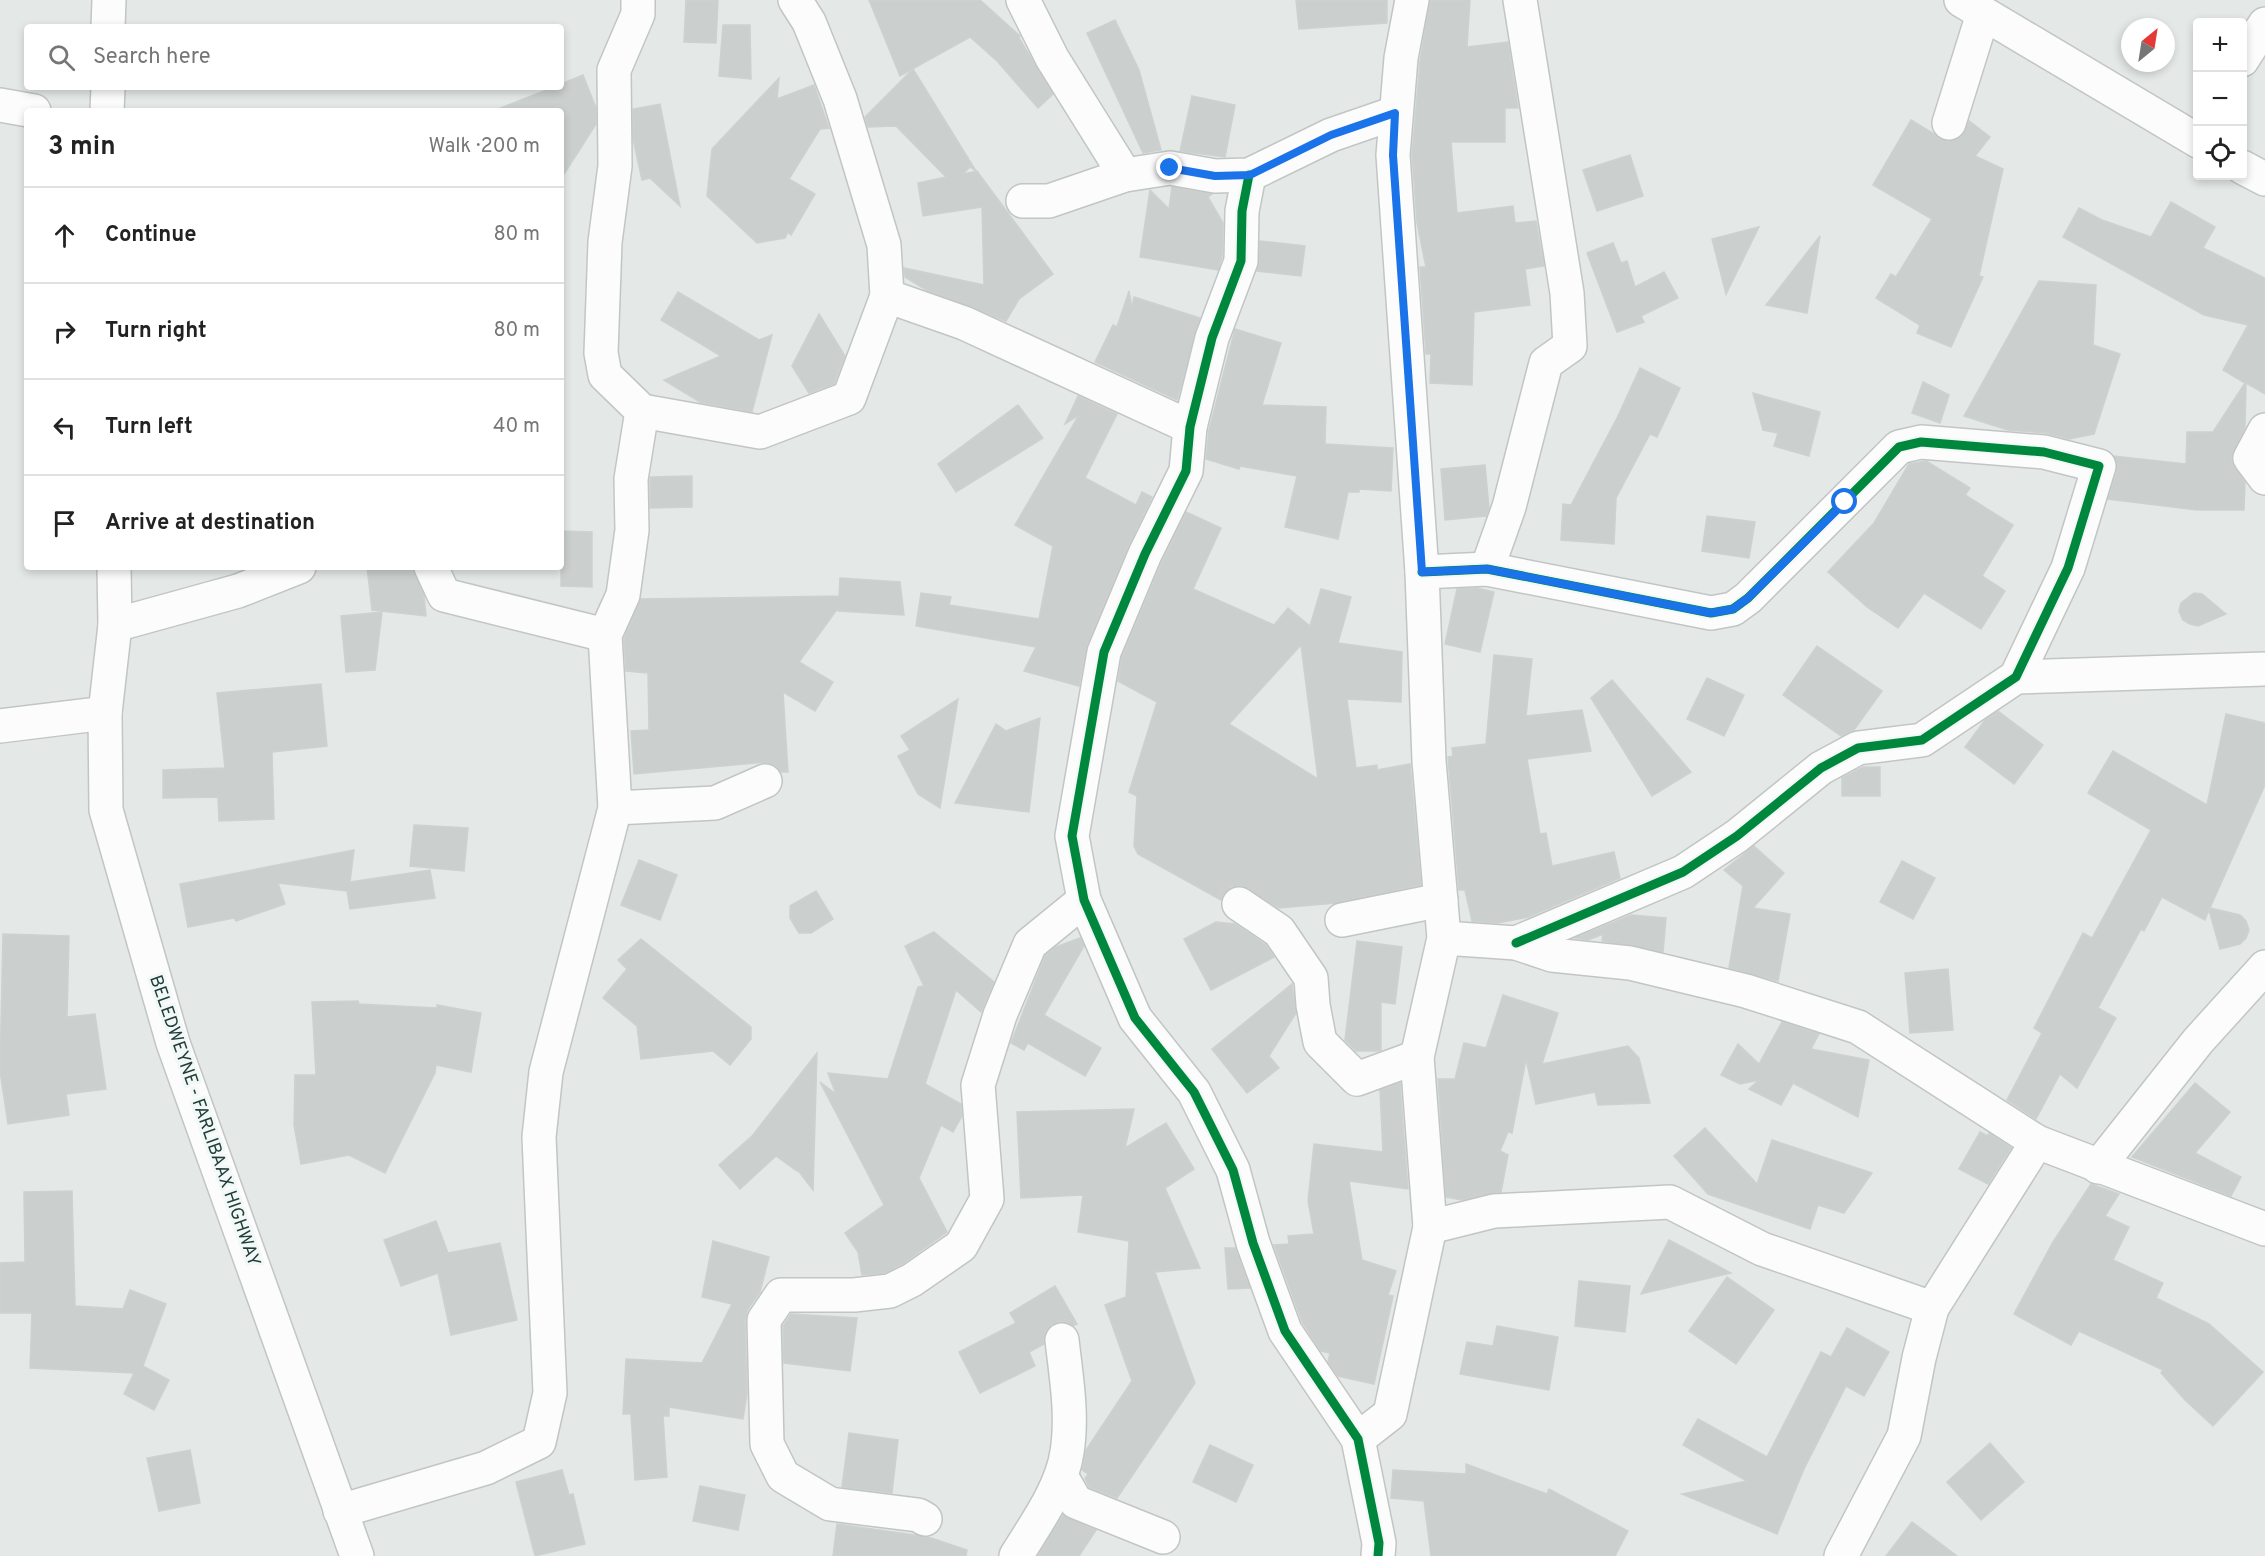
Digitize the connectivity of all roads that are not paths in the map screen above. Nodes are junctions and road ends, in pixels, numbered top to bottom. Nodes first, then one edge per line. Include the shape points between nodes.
1 (109, 0) edge
2 (638, 0) edge
3 (795, 0) edge
4 (1023, 0) edge
5 (1412, 0) edge
6 (1520, 0) edge
7 (1972, 7) edge
8 (108, 24) edge
9 (2265, 24) edge
10 (2247, 52) edge
11 (108, 90) edge
12 (0, 105) edge
13 (107, 108) edge
14 (24, 109) edge
15 (1395, 113) junction
16 (1949, 123) dead end
17 (2193, 138) edge
18 (2247, 170) edge
19 (1125, 175) junction
20 (1250, 175) junction
21 (2265, 179) edge
22 (1023, 201) dead end
23 (887, 296) junction
24 (642, 411) junction
25 (1190, 427) junction
26 (2265, 430) edge
27 (2265, 478) edge
28 (1487, 569) junction
29 (114, 570) edge
30 (291, 570) edge
31 (433, 570) edge
32 (1422, 572) junction
33 (115, 625) junction
34 (605, 634) junction
35 (2265, 669) edge
36 (2016, 677) junction
37 (105, 713) junction
38 (0, 726) edge
39 (765, 781) dead end
40 (615, 808) junction
41 (1084, 900) junction
42 (1441, 900) junction
43 (1239, 904) dead end
44 (1342, 920) dead end
45 (1444, 938) junction
46 (1515, 943) junction
47 (2265, 967) edge
48 (1417, 1057) junction
49 (2037, 1142) junction
50 (2098, 1167) junction
51 (1430, 1227) junction
52 (2265, 1229) edge
53 (1932, 1308) junction
54 (1062, 1340) dead end
55 (1358, 1439) junction
56 (1061, 1476) junction
57 (340, 1511) junction
58 (925, 1519) dead end
59 (1163, 1537) dead end
60 (357, 1556) edge
61 (1016, 1556) edge
62 (1378, 1556) edge
63 (1841, 1556) edge

1 - 8 street
2 - 24 street via 638,14 614,70 615,166 605,242 602,353 605,375
3 - 23 street via 809,22 840,99 884,245
4 - 19 street via 1052,58
5 - 15 street
6 - 28 street via 1567,293 1570,346 1546,363 1509,507
7 - 16 street
7 - 17 street
9 - 10 street
11 - 13 street
12 - 14 street
15 - 20 street via 1331,135
15 - 32 street via 1393,155
18 - 21 street
19 - 20 street via 1170,168 1215,176
19 - 22 street via 1048,201
20 - 25 street via 1242,211 1241,261 1212,338
23 - 24 street via 849,398 760,432
23 - 25 street via 964,323
24 - 34 street via 631,479 632,530 623,595
25 - 41 street via 1186,471 1144,554 1104,652 1072,836
26 - 27 street via 2250,459
28 - 32 street
28 - 36 street via 1711,613 1733,609 1748,598 1899,447 1921,442 2044,452 2099,466 2068,568
29 - 33 street, BELEDWEYNE - FARLIBAAX HIGHWAY
30 - 33 street via 238,591
31 - 34 street via 444,595
32 - 42 street via 1429,761
33 - 37 street, BELEDWEYNE - FARLIBAAX HIGHWAY
34 - 40 street
35 - 36 street
36 - 46 street via 1922,740 1858,748 1821,768 1737,836 1683,872
37 - 38 street
37 - 57 street, BELEDWEYNE - FARLIBAAX HIGHWAY via 106,810 173,1043
39 - 40 street via 715,803
40 - 57 street via 546,1072 539,1137 550,1393 539,1442 486,1468
41 - 55 street via 1135,1018 1194,1092 1233,1170 1253,1243 1286,1331
41 - 58 street via 1030,944 1000,1015 978,1085 987,1199 961,1246 890,1291 781,1295 764,1320 767,1444 783,1476 830,1504
42 - 44 street
42 - 45 street
43 - 48 street via 1279,931 1311,978 1320,1042 1357,1078
45 - 46 street
45 - 48 street
46 - 49 street via 1552,955 1630,963 1746,991 1858,1027
47 - 50 street via 2198,1041
48 - 51 street
49 - 50 street
49 - 53 street
50 - 52 street
51 - 53 street via 1494,1211 1670,1202 1762,1249
51 - 55 street via 1390,1414
53 - 63 street via 1904,1436
54 - 56 street via 1068,1398 1067,1451
55 - 62 street via 1379,1543
56 - 59 street via 1076,1502
56 - 61 street
57 - 60 street, BELEDWEYNE - FARLIBAAX HIGHWAY

